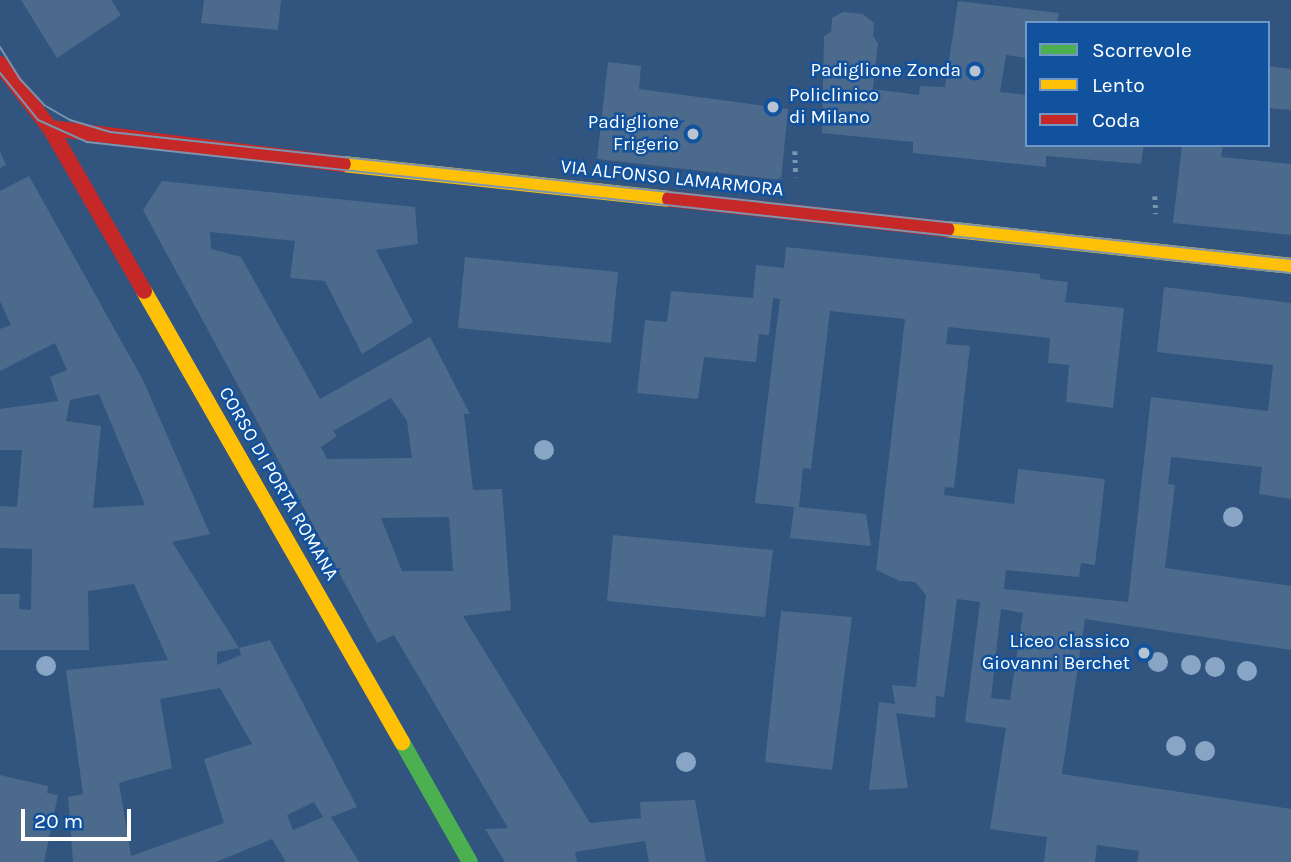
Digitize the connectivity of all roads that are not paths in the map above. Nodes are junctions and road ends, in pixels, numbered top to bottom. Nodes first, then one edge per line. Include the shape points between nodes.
1 (0, 64) edge
2 (50, 128) junction
3 (1291, 266) edge
4 (470, 862) edge

1 - 2 street, CORSO DI PORTA ROMANA
2 - 3 street, VIA ALFONSO LAMARMORA via 146,143
2 - 4 street, CORSO DI PORTA ROMANA

